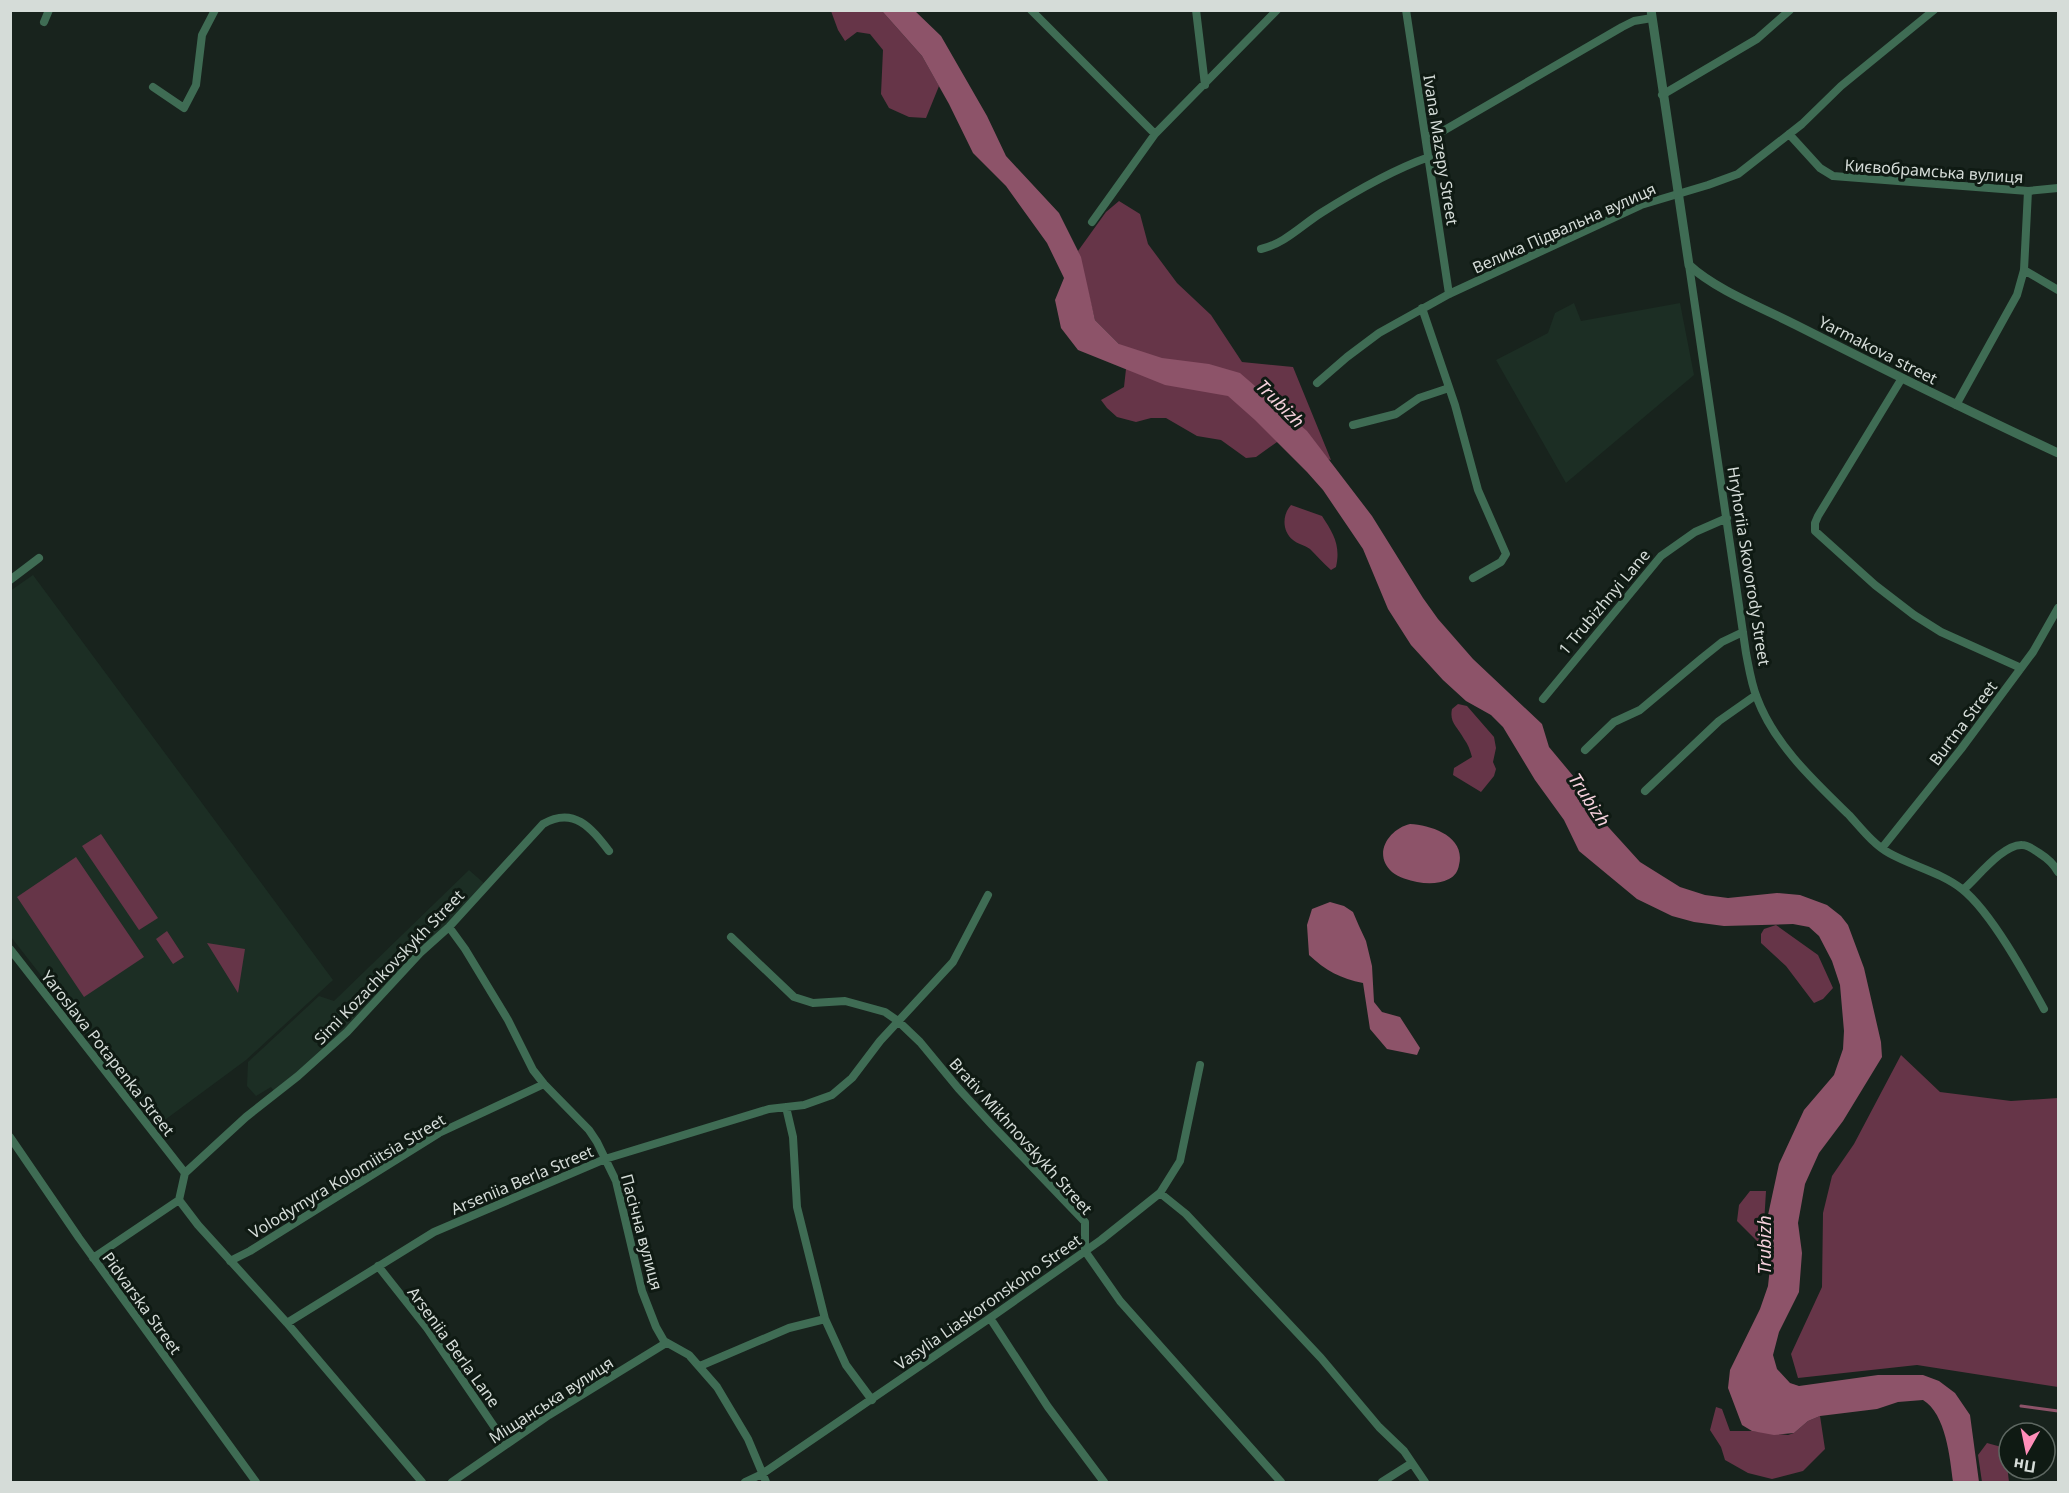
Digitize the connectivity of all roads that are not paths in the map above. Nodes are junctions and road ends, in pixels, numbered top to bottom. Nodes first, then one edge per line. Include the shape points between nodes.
1 (49, 10) edge
2 (215, 10) edge
3 (1031, 10) edge
4 (1196, 10) edge
5 (1277, 10) edge
6 (1406, 10) edge
7 (1790, 10) edge
8 (1934, 10) edge
9 (1651, 14) edge
10 (44, 22) dead end
11 (1205, 85) junction
12 (153, 87) dead end
13 (1662, 95) junction
14 (1155, 134) junction
15 (1789, 134) junction
16 (1426, 138) junction
17 (1428, 157) junction
18 (2058, 188) edge
19 (2028, 191) junction
20 (1678, 194) junction
21 (1092, 222) dead end
22 (1262, 249) dead end
23 (1689, 265) junction
24 (2024, 270) junction
25 (2058, 290) edge
26 (1449, 294) junction
27 (1422, 308) junction
28 (1902, 378) junction
29 (1317, 383) dead end
30 (1449, 388) junction
31 (1956, 405) junction
32 (1353, 425) dead end
33 (2058, 453) edge
34 (1727, 518) junction
35 (39, 558) dead end
36 (1473, 578) dead end
37 (10, 580) edge
38 (2058, 608) edge
39 (1743, 632) junction
40 (2021, 668) junction
41 (1756, 696) junction
42 (1543, 699) dead end
43 (1585, 750) dead end
44 (1645, 790) dead end
45 (1882, 848) junction
46 (609, 851) dead end
47 (2057, 866) edge
48 (1963, 890) junction
49 (988, 895) dead end
50 (448, 927) junction
51 (730, 937) dead end
52 (10, 949) edge
53 (2044, 1009) dead end
54 (898, 1021) junction
55 (1200, 1065) dead end
56 (544, 1084) junction
57 (786, 1107) junction
58 (10, 1137) edge
59 (606, 1159) junction
60 (185, 1173) junction
61 (1160, 1193) junction
62 (179, 1200) junction
63 (1085, 1251) junction
64 (93, 1258) junction
65 (230, 1261) junction
66 (378, 1266) junction
67 (990, 1318) junction
68 (825, 1319) junction
69 (287, 1323) junction
70 (666, 1343) junction
71 (700, 1366) junction
72 (872, 1400) junction
73 (506, 1444) junction
74 (1412, 1463) junction
75 (762, 1474) junction
76 (256, 1482) edge
77 (422, 1482) edge
78 (452, 1482) edge
79 (746, 1482) edge
80 (766, 1482) edge
81 (1104, 1482) edge
82 (1281, 1482) edge
83 (1382, 1482) edge
84 (1425, 1482) edge

1 - 10 street
2 - 12 street via 202,35 196,85 184,108
3 - 14 street
4 - 11 street
5 - 11 street
6 - 16 street, Ivana Mazepy Street
7 - 13 street via 1756,39
8 - 15 street, Велика Підвальна вулиця
9 - 13 street, Hryhoriia Skovorody Street
9 - 16 street
11 - 14 street
13 - 20 street, Hryhoriia Skovorody Street
14 - 21 street
15 - 19 street, Києвобрамська вулиця via 1820,168 1833,176
15 - 20 street, Велика Підвальна вулиця via 1738,174
16 - 17 street, Ivana Mazepy Street
17 - 22 street via 1342,201
17 - 26 street, Ivana Mazepy Street
18 - 19 street, Києвобрамська вулиця
19 - 24 street
20 - 23 street, Hryhoriia Skovorody Street
20 - 26 street, Велика Підвальна вулиця via 1641,205
23 - 28 street, Yarmakova street via 1718,285
23 - 34 street, Hryhoriia Skovorody Street
24 - 25 street
24 - 31 street via 2016,295
26 - 27 street, Велика Підвальна вулиця
27 - 29 street, Велика Підвальна вулиця via 1364,344
27 - 30 street
28 - 31 street, Yarmakova street
28 - 40 street via 1818,516 1815,531 1914,615 1941,632
30 - 32 street via 1419,398 1396,414
30 - 36 street via 1478,490 1506,554 1501,562
31 - 33 street, Yarmakova street
34 - 39 street, Hryhoriia Skovorody Street
34 - 42 street, 1 Trubizhnyi Lane via 1665,551
35 - 37 street
38 - 40 street, Burtna Street
39 - 41 street, Hryhoriia Skovorody Street
39 - 43 street via 1722,642 1640,710 1614,723
40 - 45 street, Burtna Street
41 - 44 street via 1719,722
41 - 45 street, Hryhoriia Skovorody Street via 1788,750
45 - 48 street, Hryhoriia Skovorody Street
46 - 50 street, Simi Kozachkovskykh Street via 577,819 565,816 549,821 538,828
47 - 48 street via 2031,848 2014,846
48 - 53 street, Hryhoriia Skovorody Street via 1996,929
49 - 54 street, Arseniia Berla Street via 953,962
50 - 56 street, Пасічна вулиця via 465,949
50 - 60 street, Simi Kozachkovskykh Street via 327,1051
51 - 54 street, Brativ Mikhnovskykh Street via 794,997 813,1004 845,1001 885,1012
52 - 60 street, Yaroslava Potapenka Street
54 - 57 street, Arseniia Berla Street via 838,1091 813,1103
54 - 63 street, Brativ Mikhnovskykh Street via 1085,1222
55 - 61 street, Vasylia Liaskoronskoho Street via 1180,1161
56 - 59 street, Пасічна вулиця via 589,1130
56 - 65 street, Volodymyra Kolomiitsia Street via 439,1133
57 - 59 street, Arseniia Berla Street
57 - 68 street via 793,1137 796,1207
58 - 64 street, Pidvarska Street
59 - 66 street, Arseniia Berla Street via 434,1232
59 - 70 street, Пасічна вулиця via 616,1180 642,1291
60 - 62 street
61 - 63 street, Vasylia Liaskoronskoho Street
61 - 74 street via 1186,1214 1312,1348
62 - 64 street
62 - 65 street
63 - 67 street, Vasylia Liaskoronskoho Street
63 - 82 street via 1120,1301
64 - 76 street, Pidvarska Street
65 - 69 street
66 - 69 street, Arseniia Berla Street
66 - 73 street, Arseniia Berla Lane via 427,1328
67 - 72 street, Vasylia Liaskoronskoho Street
67 - 81 street via 1048,1407
68 - 71 street via 789,1328
68 - 72 street via 846,1365
69 - 77 street
70 - 71 street via 684,1351
70 - 73 street, Міщанська вулиця
71 - 75 street via 737,1419
72 - 75 street, Vasylia Liaskoronskoho Street
73 - 78 street, Міщанська вулиця
74 - 83 street
74 - 84 street
75 - 79 street, Vasylia Liaskoronskoho Street
75 - 80 street

